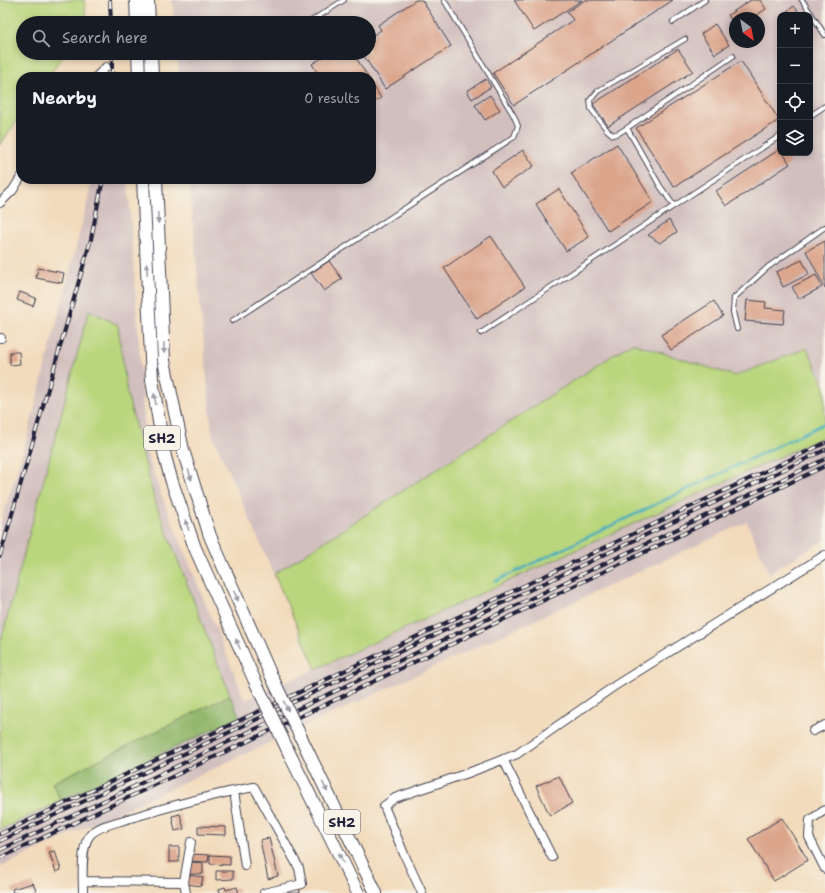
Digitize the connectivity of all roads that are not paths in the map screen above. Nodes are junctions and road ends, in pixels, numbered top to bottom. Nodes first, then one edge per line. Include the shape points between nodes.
1 (136, 0) edge
2 (148, 0) edge
3 (344, 0) edge
4 (444, 0) edge
5 (704, 0) edge
6 (802, 0) edge
7 (137, 16) edge
8 (149, 16) edge
9 (319, 16) edge
10 (673, 22) dead end
11 (825, 35) edge
12 (685, 39) dead end
13 (733, 56) dead end
14 (138, 60) edge
15 (151, 60) edge
16 (106, 67) dead end
17 (101, 72) edge
18 (139, 72) edge
19 (152, 72) edge
20 (825, 106) edge
21 (813, 114) edge
22 (627, 128) junction
23 (777, 138) edge
24 (17, 184) edge
25 (144, 184) edge
26 (156, 184) edge
27 (0, 203) edge
28 (674, 206) junction
29 (825, 227) edge
30 (232, 321) dead end
31 (737, 329) dead end
32 (481, 333) dead end
33 (825, 555) edge
34 (825, 725) edge
35 (813, 731) dead end
36 (503, 759) junction
37 (234, 791) junction
38 (825, 810) edge
39 (191, 842) dead end
40 (552, 857) dead end
41 (245, 866) dead end
42 (825, 869) edge
43 (83, 881) junction
44 (184, 882) junction
45 (83, 893) edge
46 (186, 893) edge
47 (264, 893) edge
48 (358, 893) edge
49 (376, 893) edge
50 (422, 893) edge

1 - 7 main road
2 - 8 main road
3 - 9 lane
4 - 30 lane via 514,116 518,126 514,137
5 - 10 lane
6 - 11 lane
12 - 22 lane via 598,91 590,100 591,109 607,130 613,134
13 - 22 lane
14 - 18 main road
15 - 19 main road
16 - 17 street
20 - 21 lane
22 - 28 lane
23 - 28 lane
24 - 27 street
48 -> 25 main road, SH2, bridge via 254,679 195,548 172,482 165,457 152,380
26 -> 49 main road, SH2, bridge via 164,361 183,450 210,536 269,671
28 - 32 lane
29 - 31 lane via 768,267 734,298 733,312
33 - 36 street via 616,685 517,754
34 - 35 street
36 - 40 street
36 - 50 street via 395,798 384,806
37 - 41 street
37 - 43 street via 152,811 90,834 84,846
37 - 47 street via 254,787 299,868 302,884
38 - 42 street via 810,820 809,836
39 - 44 street
43 - 44 street
43 - 45 street
44 - 46 street

